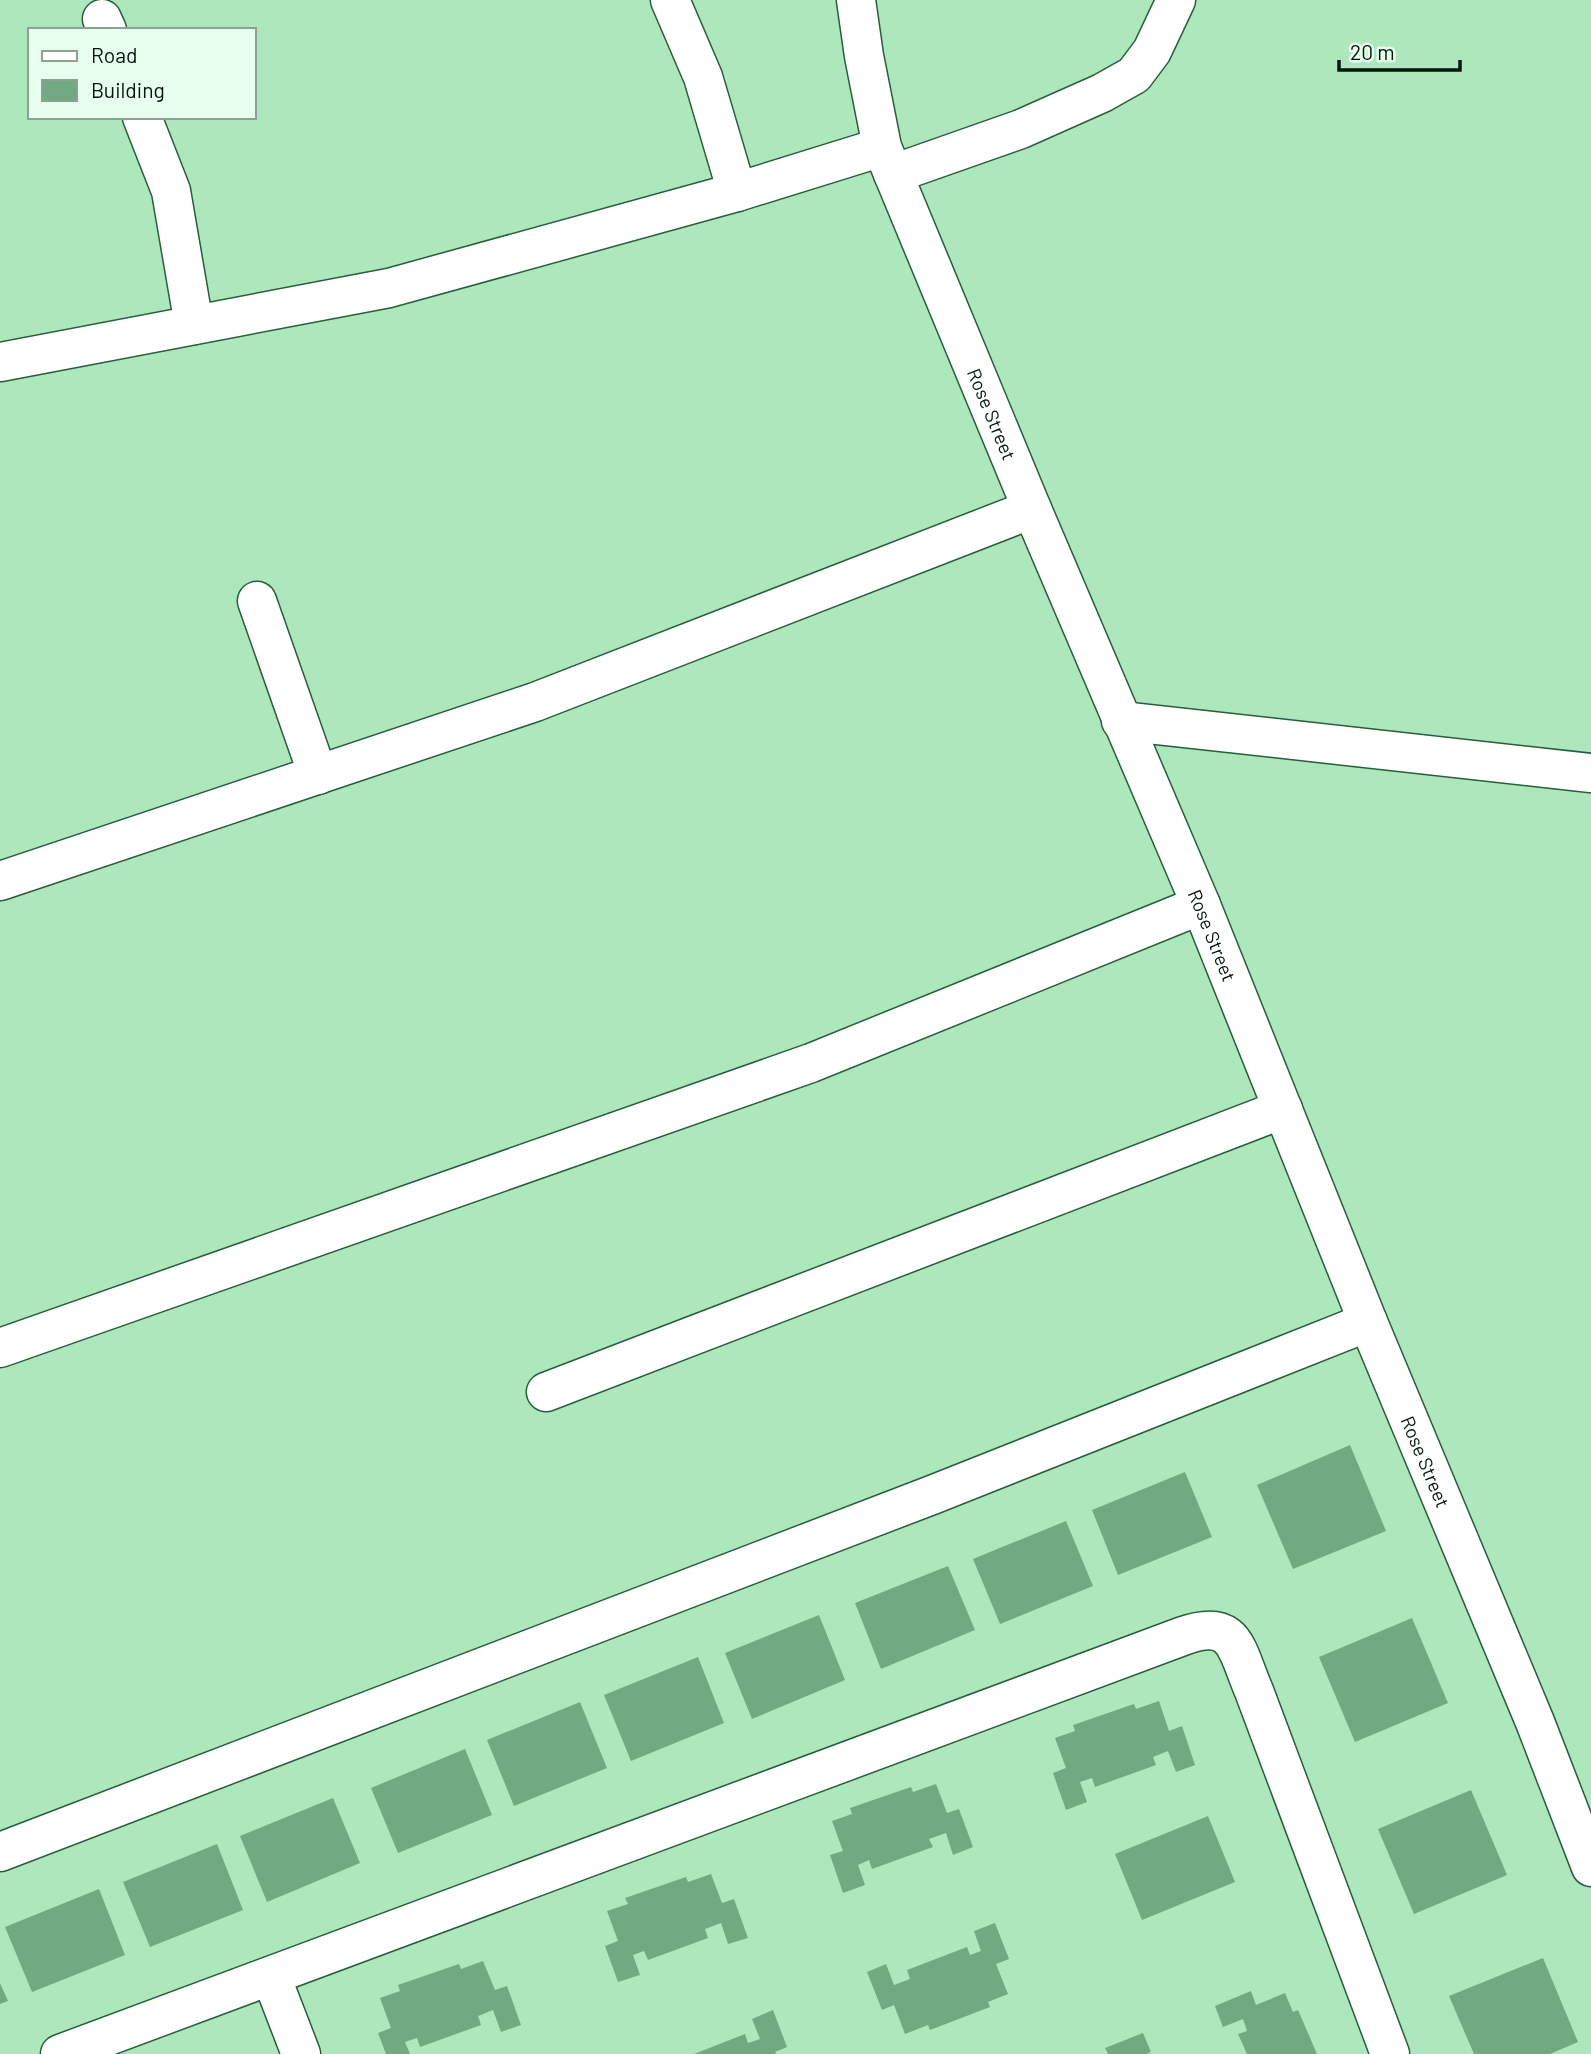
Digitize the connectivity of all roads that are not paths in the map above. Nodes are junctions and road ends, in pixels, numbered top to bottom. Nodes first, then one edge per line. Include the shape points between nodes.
1 (670, 0) edge
2 (856, 0) edge
3 (1176, 0) edge
4 (143, 119) edge
5 (888, 160) junction
6 (737, 192) junction
7 (194, 325) junction
8 (0, 362) edge
9 (1032, 509) junction
10 (257, 601) dead end
11 (1121, 721) junction
12 (1591, 773) edge
13 (318, 775) junction
14 (0, 881) edge
15 (1201, 905) junction
16 (1283, 1109) junction
17 (1368, 1322) junction
18 (0, 1348) edge
19 (546, 1392) dead end
20 (0, 1852) edge
21 (1591, 1867) edge
22 (271, 1976) junction
23 (60, 2054) edge
24 (301, 2054) edge
25 (1390, 2054) edge

1 - 6 street via 703,77
2 - 5 street, Rose Street
3 - 5 street via 1152,51 1134,75 1102,93 1021,129
4 - 7 street via 171,191
5 - 6 street
5 - 9 street, Rose Street
6 - 7 street via 389,288
7 - 8 street
9 - 11 street, Rose Street
9 - 13 street via 535,702
10 - 13 street
11 - 12 street
11 - 15 street, Rose Street
13 - 14 street
15 - 16 street, Rose Street
15 - 18 street via 811,1063
16 - 17 street, Rose Street
16 - 19 street
17 - 20 street via 920,1500
17 - 21 street, Rose Street
22 - 23 street
22 - 24 street
22 - 25 street via 1199,1630 1213,1629 1232,1639 1254,1691

